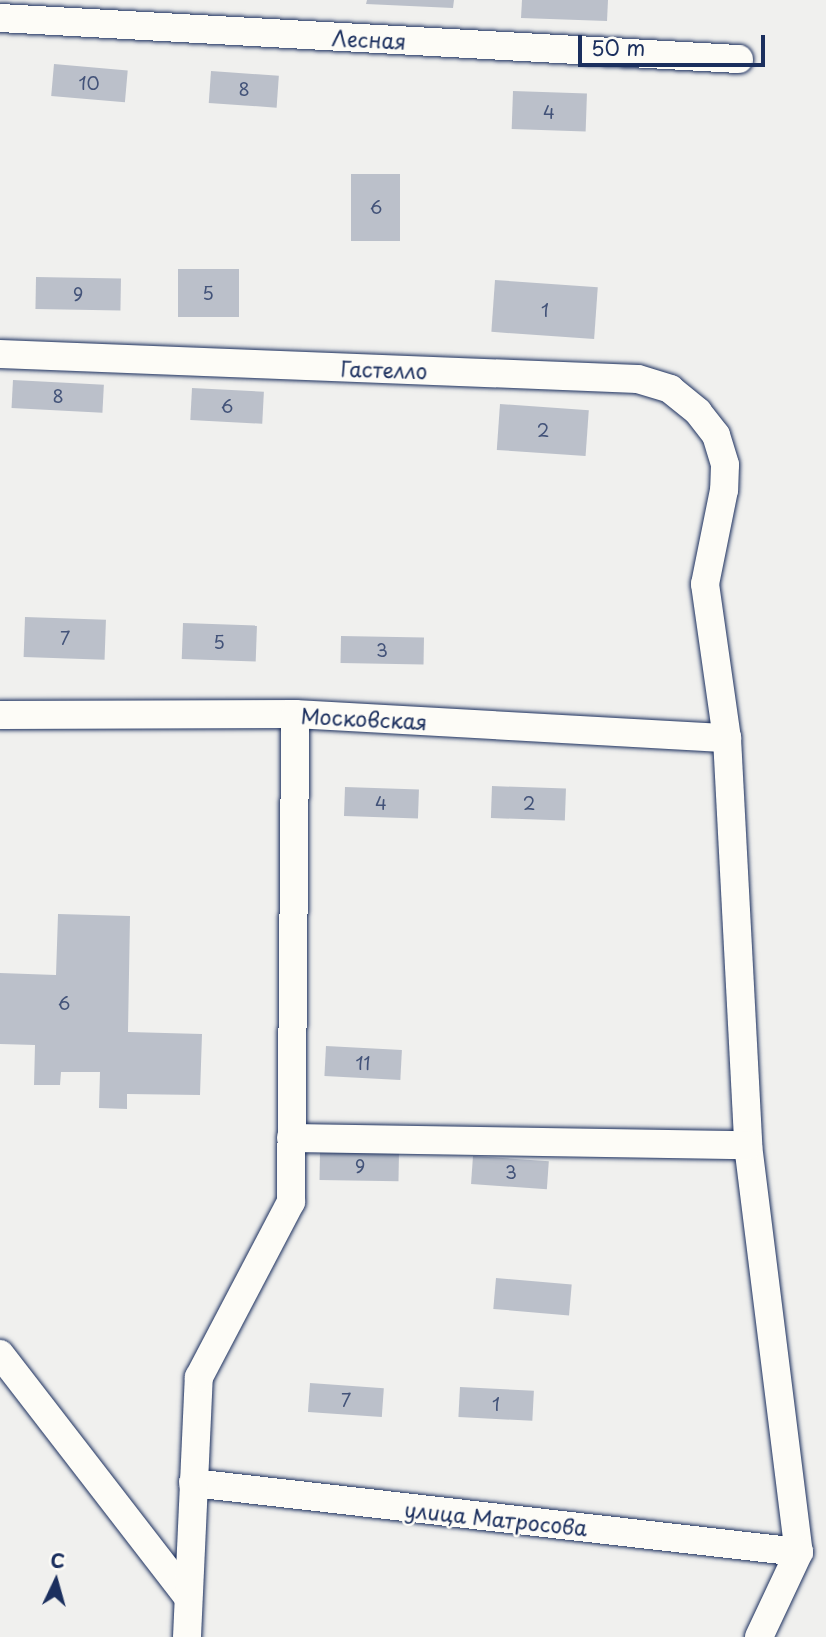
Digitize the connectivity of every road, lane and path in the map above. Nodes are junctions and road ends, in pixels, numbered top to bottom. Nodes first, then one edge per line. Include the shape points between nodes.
1 (0, 18) edge
2 (739, 59) dead end
3 (0, 355) edge
4 (295, 714) junction
5 (0, 715) edge
6 (727, 738) junction
7 (291, 1138) junction
8 (748, 1145) junction
9 (0, 1354) edge
10 (193, 1483) junction
11 (799, 1552) junction
12 (187, 1596) junction
13 (187, 1637) edge
14 (760, 1637) edge

1 - 2 street, Лесная
3 - 6 street, Гастелло via 638,379 670,390 698,412 716,435 726,465 705,584
4 - 5 street, Московская
4 - 6 street, Московская
4 - 7 street
6 - 8 street
7 - 8 street
7 - 10 street via 291,1202 200,1377
8 - 11 street
9 - 12 street
10 - 11 street, улица Матросова
10 - 12 street
11 - 14 street
12 - 13 street

